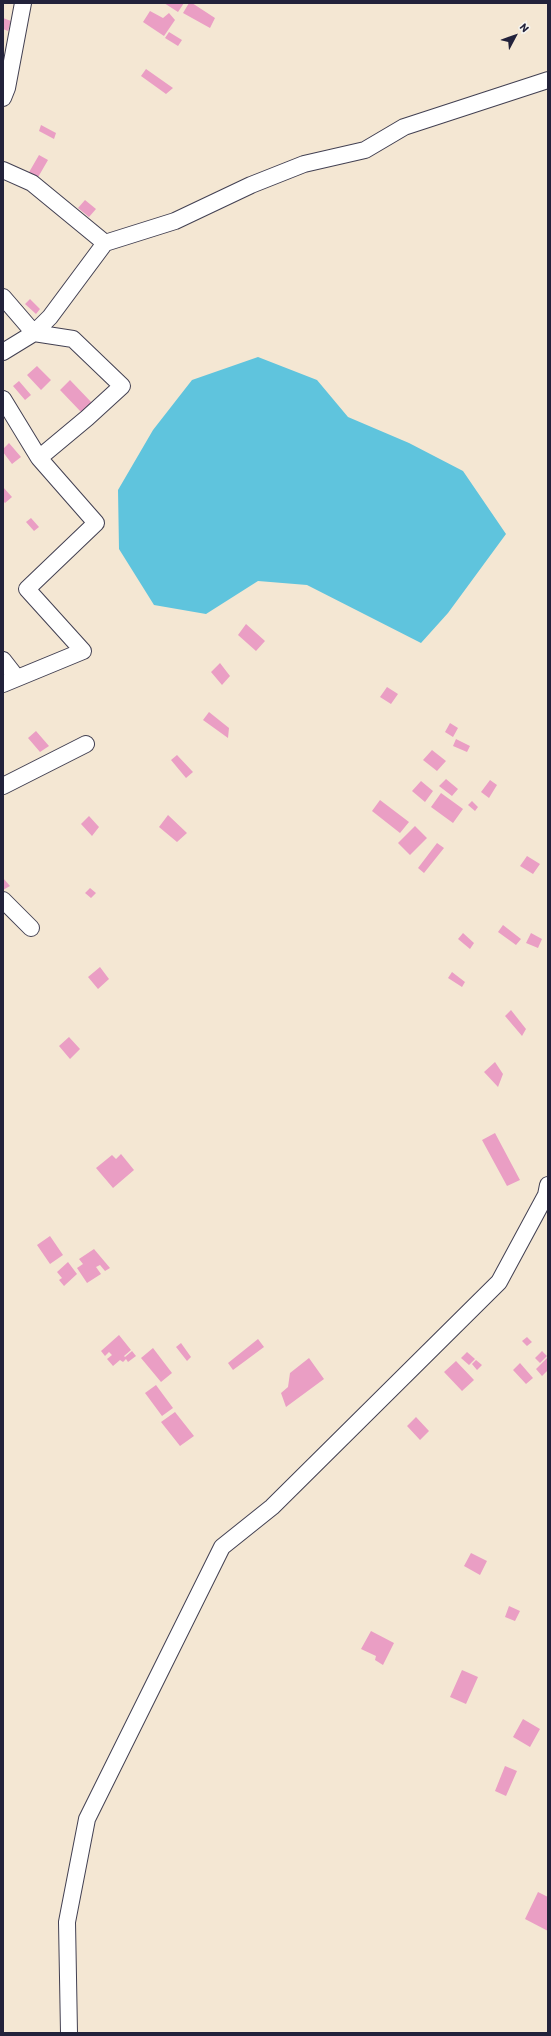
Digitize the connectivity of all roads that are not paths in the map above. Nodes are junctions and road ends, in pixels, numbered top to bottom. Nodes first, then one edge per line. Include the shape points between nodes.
1 (23, 3) edge
2 (548, 80) edge
3 (3, 98) edge
4 (3, 170) edge
5 (105, 243) junction
6 (3, 297) edge
7 (34, 333) junction
8 (3, 352) edge
9 (3, 399) edge
10 (39, 458) junction
11 (3, 660) edge
12 (10, 681) edge
13 (86, 744) dead end
14 (3, 786) edge
15 (3, 900) edge
16 (31, 928) dead end
17 (548, 1185) edge
18 (70, 2033) edge

1 - 3 street
2 - 5 street via 404,127 365,150 304,164 251,185 175,221
4 - 5 street via 32,183
5 - 7 street via 50,317
6 - 7 street
7 - 8 street
7 - 10 street via 74,339 122,386
9 - 10 street
10 - 12 street via 96,523 27,589 83,651
11 - 12 street
13 - 14 street
15 - 16 street
17 - 18 street via 546,1195 499,1282 272,1507 222,1547 87,1819 67,1922

